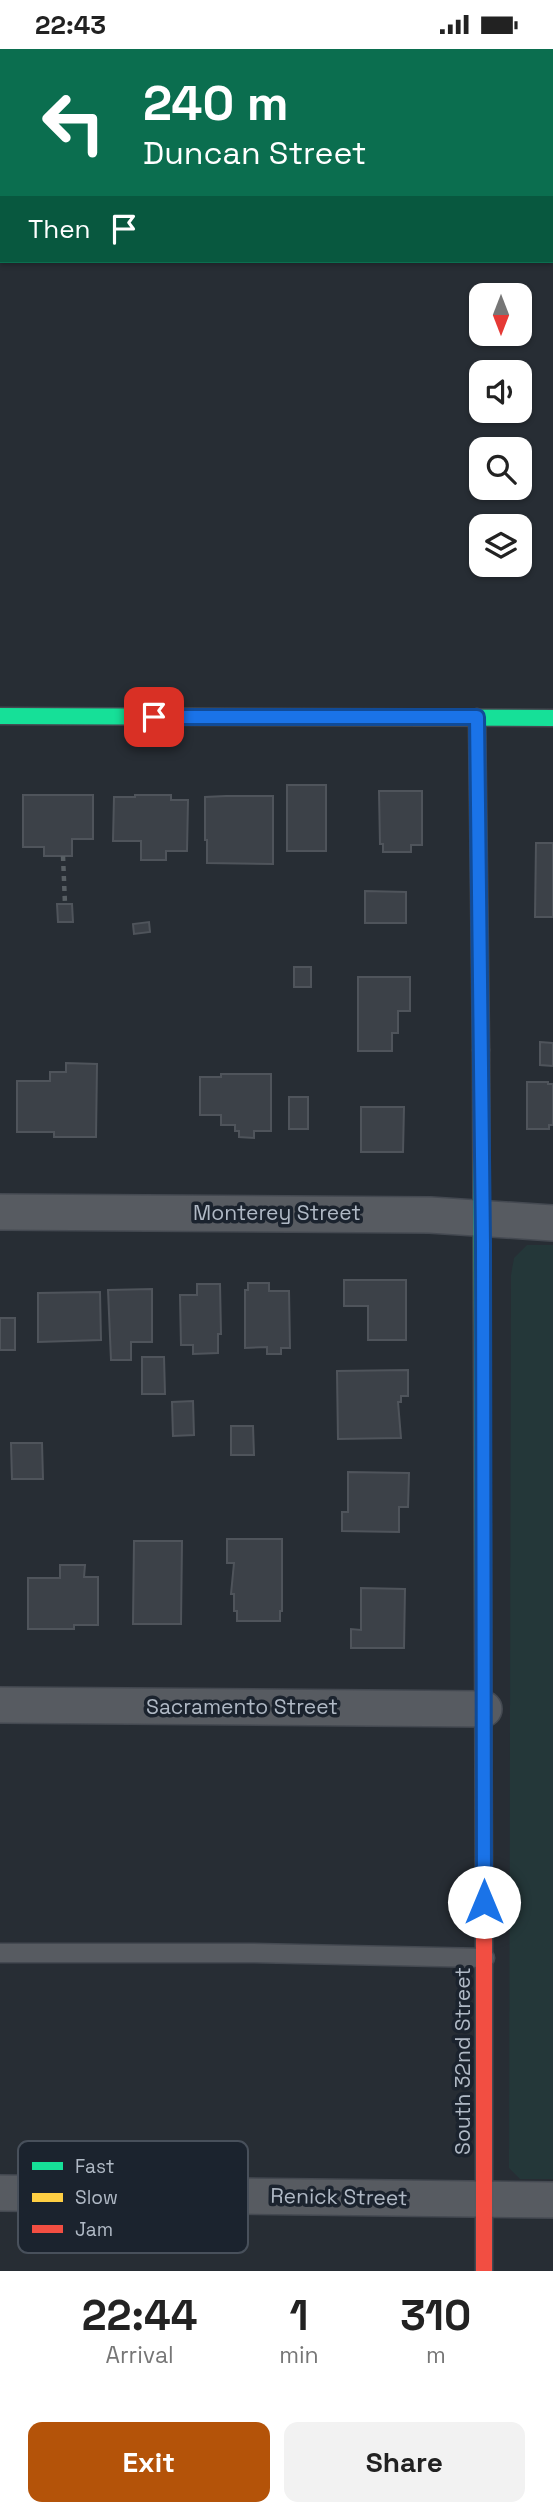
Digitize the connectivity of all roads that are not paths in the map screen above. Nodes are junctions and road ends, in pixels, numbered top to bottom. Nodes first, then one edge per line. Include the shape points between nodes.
1 (0, 716) edge
2 (477, 717) junction
3 (553, 718) edge
4 (0, 1212) edge
5 (483, 1218) junction
6 (553, 1223) edge
7 (0, 1705) edge
8 (484, 1709) junction
9 (0, 1953) edge
10 (485, 1958) junction
11 (0, 2193) edge
12 (18, 2193) edge
13 (248, 2196) edge
14 (483, 2199) junction
15 (553, 2200) edge
16 (484, 2271) edge

1 - 2 street
2 - 3 street
2 - 5 street, South 32nd Street
4 - 5 street, Monterey Street
5 - 6 street, Monterey Street
5 - 8 street, South 32nd Street
7 - 8 street, Sacramento Street
8 - 10 street, South 32nd Street
9 - 10 lane
10 - 14 street, South 32nd Street
11 - 12 street, Renick Street
13 - 14 street, Renick Street
14 - 15 street, Renick Street
14 - 16 street, South 32nd Street

